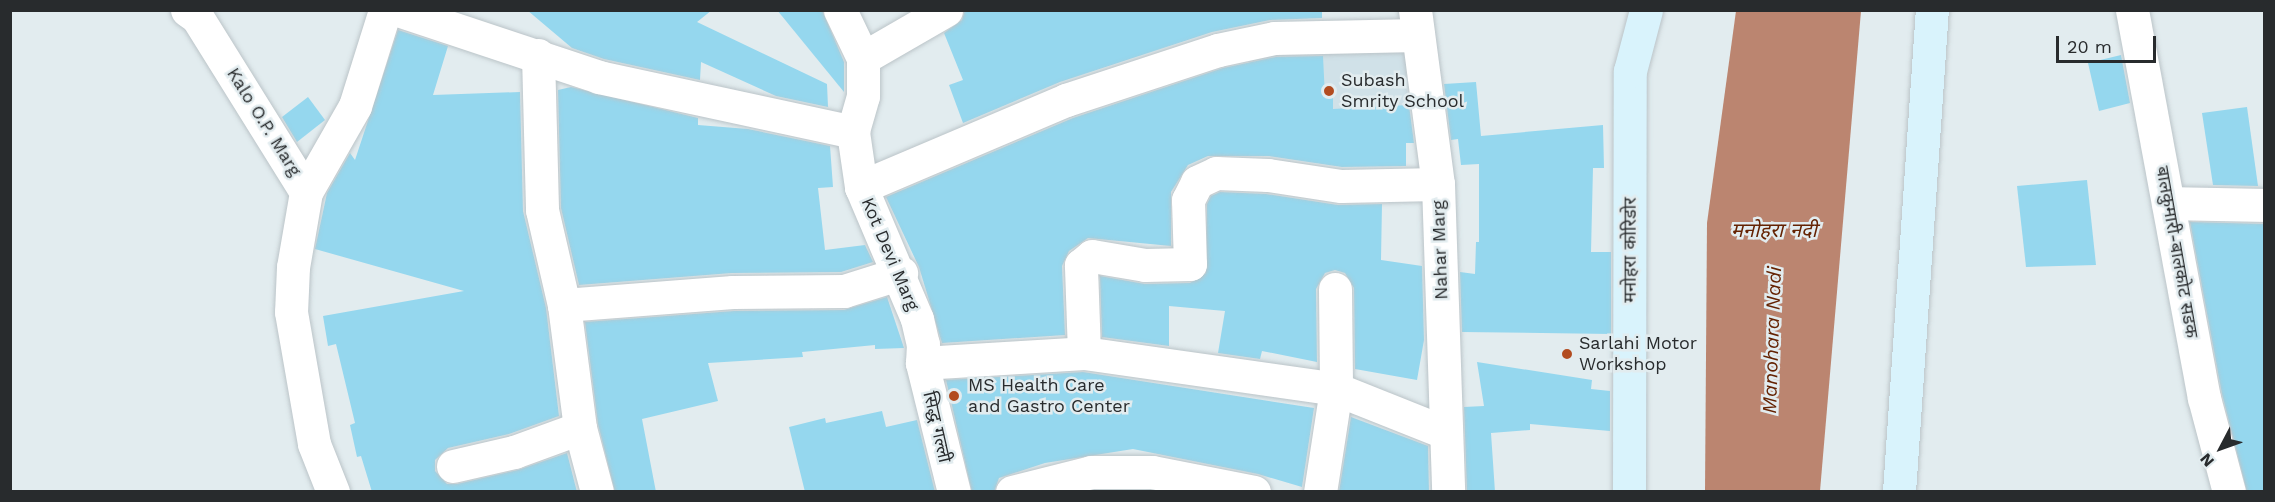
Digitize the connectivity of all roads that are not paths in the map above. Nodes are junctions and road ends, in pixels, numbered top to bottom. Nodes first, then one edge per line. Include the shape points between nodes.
1 (187, 10) edge
2 (384, 10) edge
3 (398, 10) edge
4 (840, 10) edge
5 (946, 10) edge
6 (1646, 10) edge
7 (1932, 10) edge
8 (2132, 10) edge
9 (1416, 23) edge
10 (538, 55) junction
11 (863, 58) junction
12 (853, 132) junction
13 (1438, 184) junction
14 (861, 188) junction
15 (306, 192) junction
16 (2168, 203) junction
17 (2265, 205) edge
18 (901, 273) junction
19 (1335, 289) dead end
20 (564, 305) junction
21 (1084, 353) junction
22 (922, 363) junction
23 (1336, 390) junction
24 (580, 428) junction
25 (1444, 432) junction
26 (453, 466) dead end
27 (333, 492) edge
28 (597, 492) edge
29 (954, 492) edge
30 (1012, 492) edge
31 (1254, 492) edge
32 (1320, 492) edge
33 (1448, 492) edge
34 (1629, 492) edge
35 (1899, 492) edge
36 (2229, 492) edge

1 - 15 street, Kalo O.P. Marg via 197,17
2 - 15 street via 355,106
3 - 10 street
4 - 11 street
5 - 11 street
6 - 34 main road, मनोहरा कोरिडोर via 1630,71
7 - 35 main road
8 - 16 street, बालकुमारी-बालकोट सडक
9 - 13 street, Nahar Marg
9 - 14 street via 1274,38 1218,50 1066,100
10 - 12 street via 599,77
10 - 20 street via 542,210
11 - 12 street via 863,96
12 - 14 street, Kot Devi Marg
13 - 21 street via 1341,186 1268,175 1216,173 1197,182 1188,200 1190,264 1145,265 1092,256 1081,265
13 - 25 street, Nahar Marg
14 - 18 street, Kot Devi Marg
15 - 27 street, Kalo O.P. Marg via 293,267 291,312 314,444
16 - 17 street
16 - 36 street, बालकुमारी-बालकोट सडक via 2204,398
18 - 20 street via 844,291 733,292
18 - 22 street, Kot Devi Marg via 921,336
19 - 23 street
20 - 24 street
21 - 22 street
21 - 23 street
22 - 29 street, सिद्ध गल्ली
23 - 25 street
23 - 32 street
24 - 26 street via 514,452
24 - 28 street
25 - 33 street, Nahar Marg
30 - 31 street via 1091,472 1152,472

